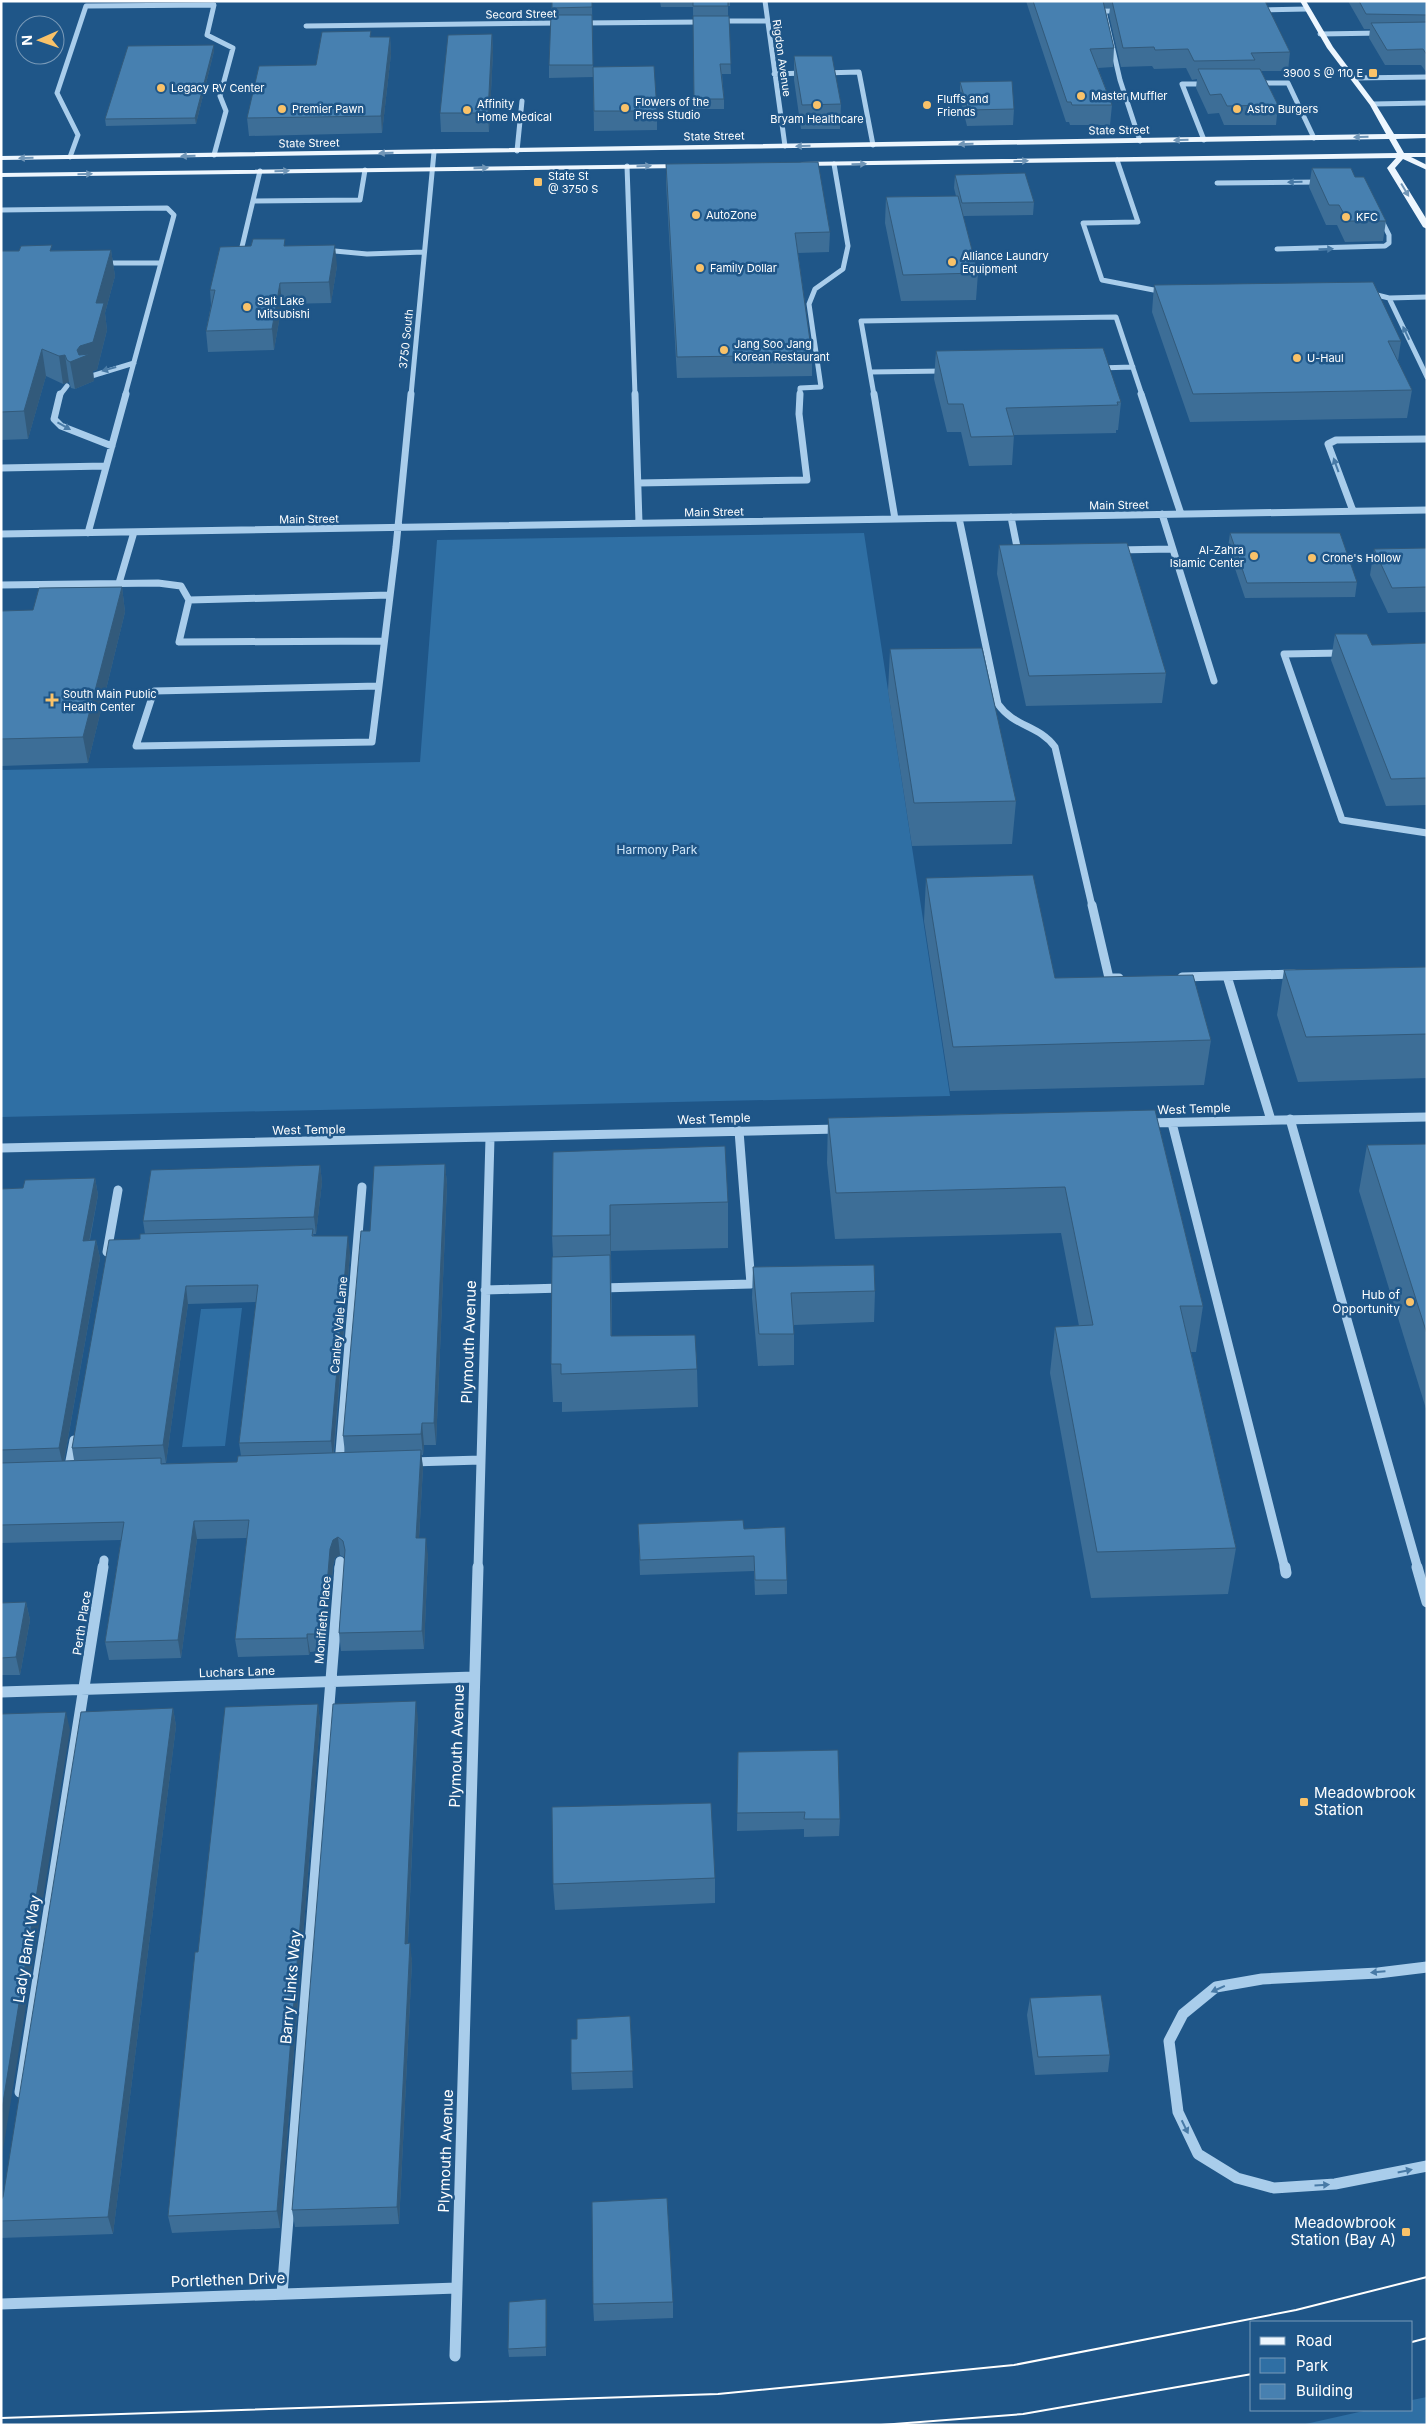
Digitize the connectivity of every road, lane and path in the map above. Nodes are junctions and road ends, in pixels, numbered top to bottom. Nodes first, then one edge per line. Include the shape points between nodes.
1 (765, 1) edge
2 (1303, 1) edge
3 (215, 3) edge
4 (85, 4) edge
5 (1307, 9) junction
6 (1246, 10) edge
7 (1132, 11) edge
8 (767, 21) junction
9 (306, 26) dead end
10 (1390, 33) edge
11 (1320, 34) junction
12 (774, 74) junction
13 (1427, 77) edge
14 (1353, 78) junction
15 (1211, 84) edge
16 (1249, 84) edge
17 (522, 101) dead end
18 (1427, 103) edge
19 (1373, 104) junction
20 (1427, 136) edge
21 (1391, 137) junction
22 (1314, 138) junction
23 (1204, 140) junction
24 (1140, 141) junction
25 (873, 145) junction
26 (785, 146) junction
27 (517, 151) junction
28 (434, 152) junction
29 (214, 155) junction
30 (1427, 155) edge
31 (1402, 156) junction
32 (1, 158) edge
33 (70, 158) junction
34 (1116, 160) junction
35 (795, 164) edge
36 (834, 164) junction
37 (627, 166) junction
38 (686, 166) edge
39 (1427, 168) edge
40 (432, 169) junction
41 (365, 170) junction
42 (260, 171) junction
43 (1, 175) edge
44 (1330, 182) edge
45 (1217, 183) dead end
46 (253, 200) junction
47 (1, 210) edge
48 (1377, 211) edge
49 (1427, 227) edge
50 (1277, 249) dead end
51 (318, 250) edge
52 (260, 251) edge
53 (424, 252) junction
54 (161, 263) junction
55 (91, 264) edge
56 (1167, 292) edge
57 (1360, 293) edge
58 (1427, 297) edge
59 (1389, 298) junction
60 (134, 363) junction
61 (1133, 367) junction
62 (1094, 368) edge
63 (958, 370) edge
64 (870, 372) junction
65 (1427, 377) edge
66 (86, 378) edge
67 (67, 386) edge
68 (1427, 438) edge
69 (112, 446) junction
70 (106, 466) junction
71 (1, 468) edge
72 (638, 483) junction
73 (1427, 510) edge
74 (1353, 511) junction
75 (1162, 514) junction
76 (1181, 514) junction
77 (1011, 517) junction
78 (959, 518) junction
79 (895, 519) junction
80 (639, 523) junction
81 (398, 527) junction
82 (134, 532) junction
83 (88, 533) junction
84 (1, 534) edge
85 (1172, 549) junction
86 (1105, 550) edge
87 (1027, 551) edge
88 (119, 583) junction
89 (1, 585) edge
90 (390, 595) junction
91 (189, 600) junction
92 (384, 641) junction
93 (1351, 653) edge
94 (1214, 681) dead end
95 (379, 686) junction
96 (1427, 833) edge
97 (1303, 974) edge
98 (1226, 976) junction
99 (1168, 977) edge
100 (1129, 978) edge
101 (1427, 1117) edge
102 (1290, 1119) junction
103 (1271, 1120) junction
104 (1132, 1123) edge
105 (1172, 1123) junction
106 (848, 1128) edge
107 (739, 1131) junction
108 (490, 1138) junction
109 (1, 1148) edge
110 (362, 1187) dead end
111 (118, 1190) dead end
112 (105, 1266) edge
113 (485, 1290) junction
114 (75, 1432) edge
115 (481, 1460) junction
116 (399, 1463) edge
117 (339, 1464) edge
118 (68, 1472) edge
119 (104, 1560) dead end
120 (340, 1561) dead end
121 (1286, 1573) dead end
122 (1426, 1598) edge
123 (474, 1676) junction
124 (331, 1681) junction
125 (83, 1689) junction
126 (1, 1692) edge
127 (1427, 1967) edge
128 (18, 2106) edge
129 (1427, 2166) edge
130 (457, 2288) junction
131 (282, 2294) junction
132 (1, 2304) edge
133 (454, 2356) dead end

1 - 8 street, Rigdon Avenue
2 - 5 main road
3 - 4 street
3 - 29 street via 207,34 233,48 220,96 226,111
4 - 33 street via 57,93 78,135
5 - 6 street
5 - 11 main road
7 - 24 street via 1104,11 1112,32 1125,98
8 - 9 street, Secord Street
8 - 12 street, Rigdon Avenue
10 - 11 street
11 - 14 main road
12 - 25 street via 859,72
12 - 26 street, Rigdon Avenue
13 - 14 street
14 - 19 main road
15 - 23 street via 1182,84
16 - 22 street via 1288,83
17 - 27 street
18 - 19 street
19 - 21 main road
20 - 21 main road, State Street
21 -> 22 main road, State Street
21 - 31 main road
22 - 23 main road, State Street
23 -> 24 main road, State Street
24 -> 25 main road, State Street
25 -> 26 main road, State Street
26 - 27 main road, State Street
27 - 28 main road, State Street
28 -> 29 main road, State Street
28 - 40 street, 3750 South
29 -> 33 main road, State Street
30 - 31 main road
31 - 34 main road
31 - 39 main road
31 -> 49 main road via 1391,168
33 -> 32 main road, State Street
36 -> 34 main road
34 - 56 street via 1138,222 1083,223 1102,280
35 - 36 main road
36 - 72 street via 848,246 844,269 815,289 809,304 821,387 800,388 799,414 807,480
37 -> 38 main road
40 -> 37 main road
37 - 72 street
40 - 41 main road
40 - 53 street, 3750 South
42 -> 41 main road
41 - 46 street via 360,200
43 -> 42 main road
42 - 46 street
44 -> 45 street
46 - 52 street via 241,251
47 - 54 street via 166,208 174,215
50 -> 48 street via 1385,246 1390,235
51 - 53 street via 367,254
53 - 81 street, 3750 South
54 - 55 street
54 - 60 street
57 - 59 street
58 - 59 street
65 -> 59 street
60 -> 66 street
60 - 69 street
61 - 62 street
61 - 64 street via 1116,317 861,320
61 - 76 street
63 - 64 street
64 - 79 street
67 -> 69 street via 60,394 54,419 61,426
74 -> 68 street via 1328,444 1336,440
69 - 70 street
70 - 71 street
70 - 83 street
72 - 80 street
73 - 74 street, Main Street
74 - 76 street, Main Street
75 - 76 street, Main Street
75 - 77 street, Main Street
75 - 85 street
77 - 78 street, Main Street
77 - 87 street via 1018,552
78 - 79 street, Main Street
78 - 100 street via 998,704 1003,713 1020,726 1046,735 1055,747 1109,978
79 - 80 street, Main Street
80 - 81 street, Main Street
81 - 82 street, Main Street
81 - 90 street, 3750 South
82 - 83 street, Main Street
82 - 88 street
83 - 84 street, Main Street
85 - 86 street
85 - 94 street
88 - 89 street
88 - 91 street via 181,586
90 - 91 street
90 - 92 street, 3750 South
91 - 92 street via 179,642
92 - 95 street, 3750 South
93 - 96 street via 1284,654 1342,820
95 - 95 street, 3750 South via 372,742 136,746 154,691
97 - 98 street
98 - 99 street
98 - 103 street
101 - 102 street, West Temple
102 - 103 street, West Temple
102 - 122 street
103 - 105 street, West Temple
104 - 105 street, West Temple
105 - 121 street
106 - 107 street, West Temple
107 - 108 street, West Temple
107 - 113 street via 751,1284
108 - 109 street, West Temple
108 - 113 street, Plymouth Avenue
110 - 117 street, Canley Vale Lane via 354,1239
111 - 112 street via 113,1246
113 - 115 street, Plymouth Avenue
114 - 118 street
115 - 116 street
115 - 123 street, Plymouth Avenue
119 - 125 street, Perth Place
120 - 124 street, Monifieth Place
123 - 124 street, Luchars Lane
123 - 130 street, Plymouth Avenue
124 - 125 street, Luchars Lane
124 - 131 street, Barry Links Way
125 - 126 street, Luchars Lane
125 - 128 street, Lady Bank Way
127 -> 129 street via 1262,1979 1216,1987 1183,2014 1169,2042 1178,2112 1194,2146 1198,2154 1237,2178 1274,2188 1327,2185
130 - 131 street, Portlethen Drive
130 - 133 street, Plymouth Avenue
131 - 132 street, Portlethen Drive

